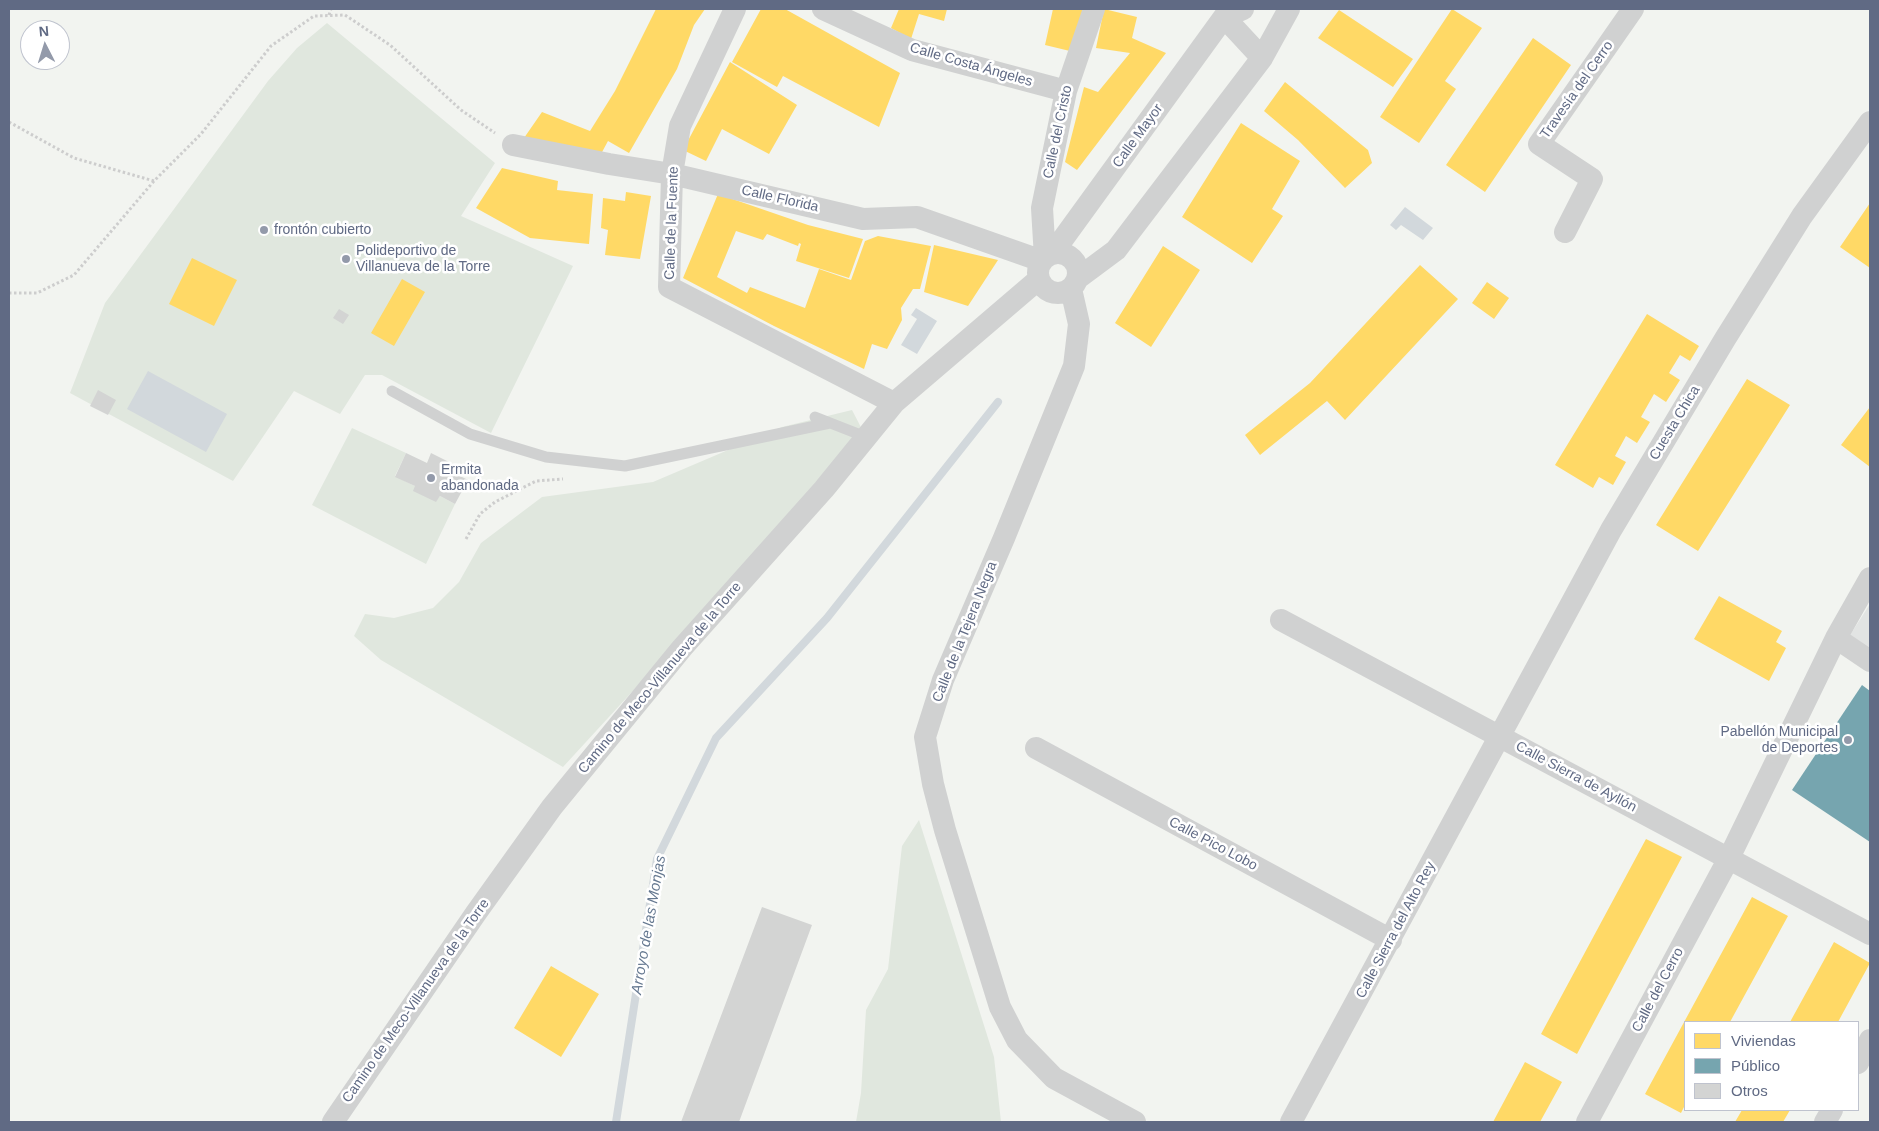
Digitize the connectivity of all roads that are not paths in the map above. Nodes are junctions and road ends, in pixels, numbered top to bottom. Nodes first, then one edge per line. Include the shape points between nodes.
1 (736, 9) edge
2 (823, 9) edge
3 (1094, 9) edge
4 (1289, 9) edge
5 (1633, 9) edge
6 (1237, 11) edge
7 (1262, 58) junction
8 (1066, 91) junction
9 (1870, 122) edge
10 (513, 145) road end
11 (672, 174) junction
12 (1565, 232) dead end
13 (1044, 263) junction
14 (1074, 284) junction
15 (392, 391) dead end
16 (894, 403) junction
17 (815, 417) dead end
18 (830, 423) junction
19 (866, 437) junction
20 (1870, 578) edge
21 (1281, 620) dead end
22 (1836, 638) junction
23 (1870, 661) edge
24 (1500, 737) junction
25 (1036, 748) dead end
26 (1729, 858) junction
27 (1870, 934) edge
28 (1391, 940) junction
29 (1870, 1040) edge
30 (1859, 1061) edge
31 (1831, 1111) edge
32 (333, 1122) edge
33 (1135, 1122) edge
34 (1291, 1122) edge
35 (1587, 1122) edge
36 (1825, 1122) edge

1 - 11 street, Calle de la Fuente via 680,126
2 - 8 street, Calle Costa Ángeles via 912,50
3 - 8 street, Calle del Cristo
4 - 7 street
5 - 12 street, Travesía del Cerro via 1539,144 1592,179
6 - 7 street, Calle Mayor
6 - 13 street, Calle Mayor
7 - 14 street via 1116,250
8 - 13 street, Calle del Cristo via 1042,208
9 - 24 street, Cuesta Chica via 1802,216 1715,356 1611,530
10 - 11 street, Calle Florida
11 - 13 street, Calle Florida via 863,219 917,217
11 - 16 street, Calle de la Fuente via 670,288
13 - 14 street via 1063,254 1073,260 1078,271
13 - 14 street via 1045,289 1052,293 1064,292
13 - 16 street, Camino de Meco-Villanueva de la Torre
14 - 33 street, Calle de la Tejera Negra via 1079,324 1074,366 943,680 925,737 933,784 946,830 1000,1006 1017,1040 1054,1078
15 - 18 lane via 470,434 546,457 624,466
16 - 19 street, Camino de Meco-Villanueva de la Torre
17 - 18 lane
18 - 19 lane
19 - 32 street, Camino de Meco-Villanueva de la Torre via 824,489 682,648 552,807
20 - 22 street, Calle del Cerro
21 - 24 street, Calle Sierra de Ayllón
22 - 23 street
22 - 26 street, Calle del Cerro
24 - 26 street, Calle Sierra de Ayllón
24 - 28 street, Calle Sierra del Alto Rey
25 - 28 street, Calle Pico Lobo
26 - 27 street, Calle Sierra de Ayllón
26 - 35 street, Calle del Cerro
28 - 34 street, Calle Sierra del Alto Rey
29 - 30 street
31 - 36 street

